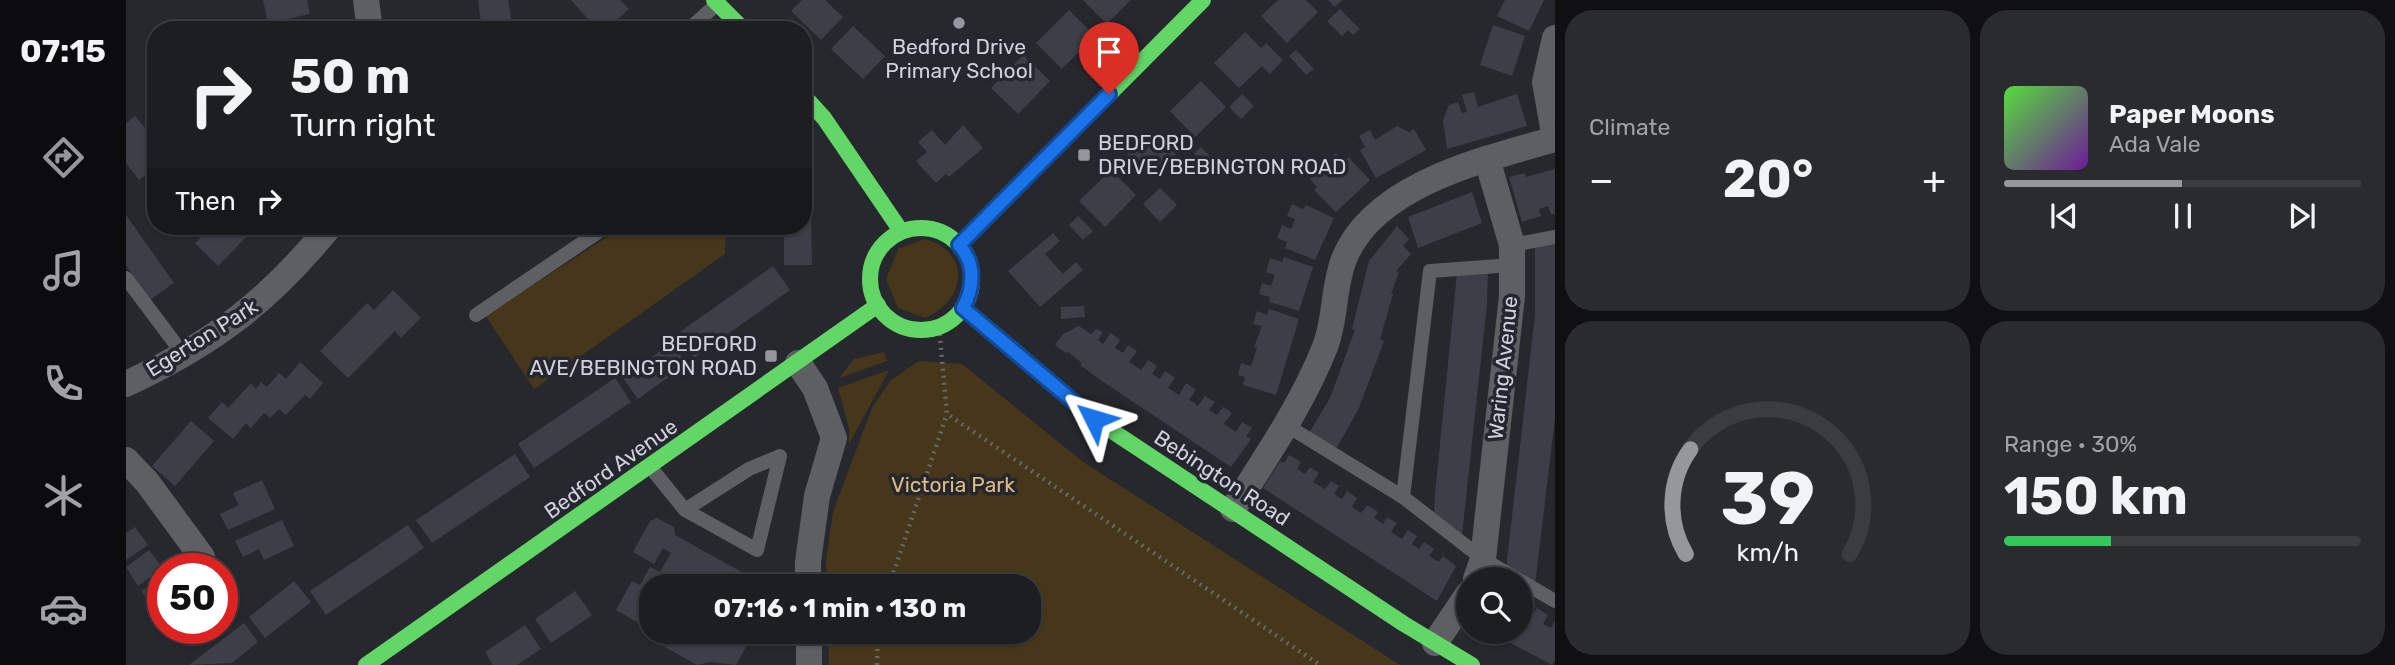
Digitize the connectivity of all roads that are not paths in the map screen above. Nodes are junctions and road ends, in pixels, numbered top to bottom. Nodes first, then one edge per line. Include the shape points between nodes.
1 (366, 0) edge
2 (1203, 0) edge
3 (718, 1) edge
4 (369, 21) edge
5 (697, 21) edge
6 (736, 21) edge
7 (1555, 38) edge
8 (812, 106) edge
9 (1555, 139) edge
10 (1487, 159) junction
11 (901, 231) junction
12 (322, 235) edge
13 (594, 235) edge
14 (1555, 237) edge
15 (959, 245) junction
16 (1512, 255) junction
17 (126, 278) edge
18 (878, 305) junction
19 (963, 308) junction
20 (476, 315) dead end
21 (183, 354) junction
22 (798, 363) junction
23 (126, 384) edge
24 (1286, 425) junction
25 (126, 460) edge
26 (650, 467) junction
27 (1403, 497) junction
28 (1233, 509) junction
29 (685, 510) junction
30 (199, 553) edge
31 (1478, 567) edge
32 (1480, 567) edge
33 (808, 574) edge
34 (1533, 588) edge
35 (1555, 601) edge
36 (1456, 612) edge
37 (1435, 643) junction
38 (809, 644) edge
39 (366, 665) edge
40 (809, 665) edge
41 (1472, 665) edge

1 - 4 street
2 - 15 main road
3 - 5 lane
3 - 6 main road
7 - 9 street via 1545,82
8 - 11 main road
9 - 10 street
10 - 16 street, Waring Avenue
10 - 24 street via 1419,185 1360,230 1344,259 1326,344
11 - 15 main road via 936,229
11 - 18 main road via 882,245 873,261 870,284
12 - 21 street, Egerton Park via 279,286 239,319
13 - 20 lane
14 - 16 lane
15 - 19 main road via 971,266 972,279
16 - 27 lane via 1430,271
16 - 32 street, Waring Avenue via 1512,296
17 - 21 lane
18 - 19 main road via 897,324 922,330 939,327
18 - 22 main road, Bedford Avenue
19 - 28 main road, Bebington Road via 1094,419
21 - 23 street, Egerton Park
22 - 26 main road, Bedford Avenue
22 - 33 street via 815,388 834,438 817,496
24 - 27 lane
24 - 28 street
25 - 30 street
26 - 29 lane
26 - 39 main road, Bedford Avenue
27 - 31 lane
28 - 37 main road, Bebington Road
29 - 29 lane via 757,550 780,456 750,469
34 - 35 lane
36 - 37 street
37 - 41 main road, Bebington Road
38 - 40 street

